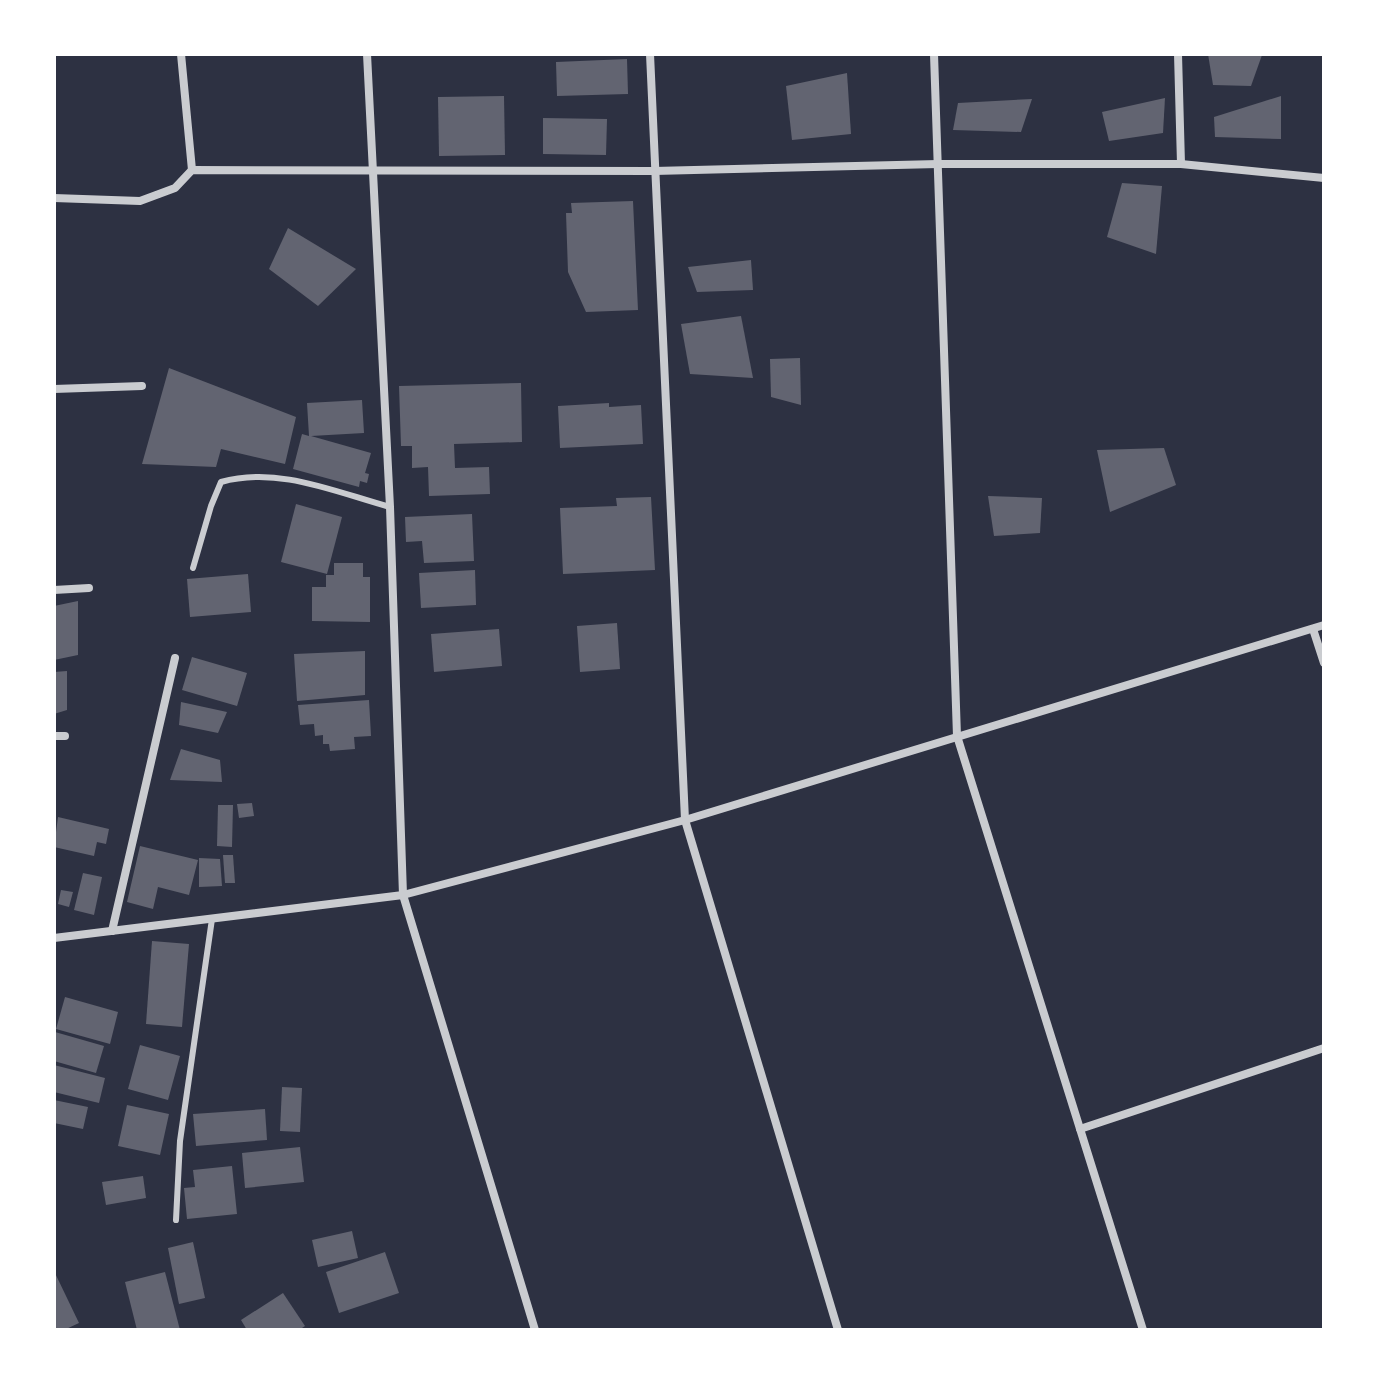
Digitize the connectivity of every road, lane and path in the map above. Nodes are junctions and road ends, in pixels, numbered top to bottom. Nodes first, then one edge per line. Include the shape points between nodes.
1 (181, 54) edge
2 (367, 54) edge
3 (650, 54) edge
4 (934, 54) edge
5 (1178, 54) edge
6 (938, 164) junction
7 (1181, 164) junction
8 (373, 169) junction
9 (192, 170) junction
10 (654, 171) junction
11 (1324, 178) edge
12 (54, 198) edge
13 (142, 386) dead end
14 (54, 389) edge
15 (390, 507) junction
16 (193, 568) dead end
17 (89, 588) dead end
18 (54, 590) edge
19 (1324, 625) edge
20 (1313, 629) junction
21 (175, 658) dead end
22 (1324, 663) edge
23 (54, 736) edge
24 (65, 736) dead end
25 (957, 736) junction
26 (685, 820) junction
27 (403, 895) junction
28 (212, 919) junction
29 (112, 931) junction
30 (54, 938) edge
31 (1324, 1048) edge
32 (1080, 1129) junction
33 (176, 1220) dead end
34 (535, 1330) edge
35 (838, 1330) edge
36 (1143, 1330) edge

1 - 9 street
2 - 8 street
3 - 10 street
4 - 6 street
5 - 7 street
6 - 7 street
6 - 10 street
6 - 25 street
7 - 11 street
8 - 9 street
8 - 10 street
8 - 15 street
9 - 12 street via 175,188 140,201
10 - 26 street
13 - 14 street
15 - 16 lane via 279,476 221,482
15 - 27 street
17 - 18 street
19 - 20 street
20 - 22 street
20 - 25 street
21 - 29 street
23 - 24 street
25 - 26 street
25 - 32 street
26 - 27 street
26 - 35 street
27 - 28 street
27 - 34 street
28 - 29 street
28 - 33 lane via 180,1141
29 - 30 street
31 - 32 street
32 - 36 street

